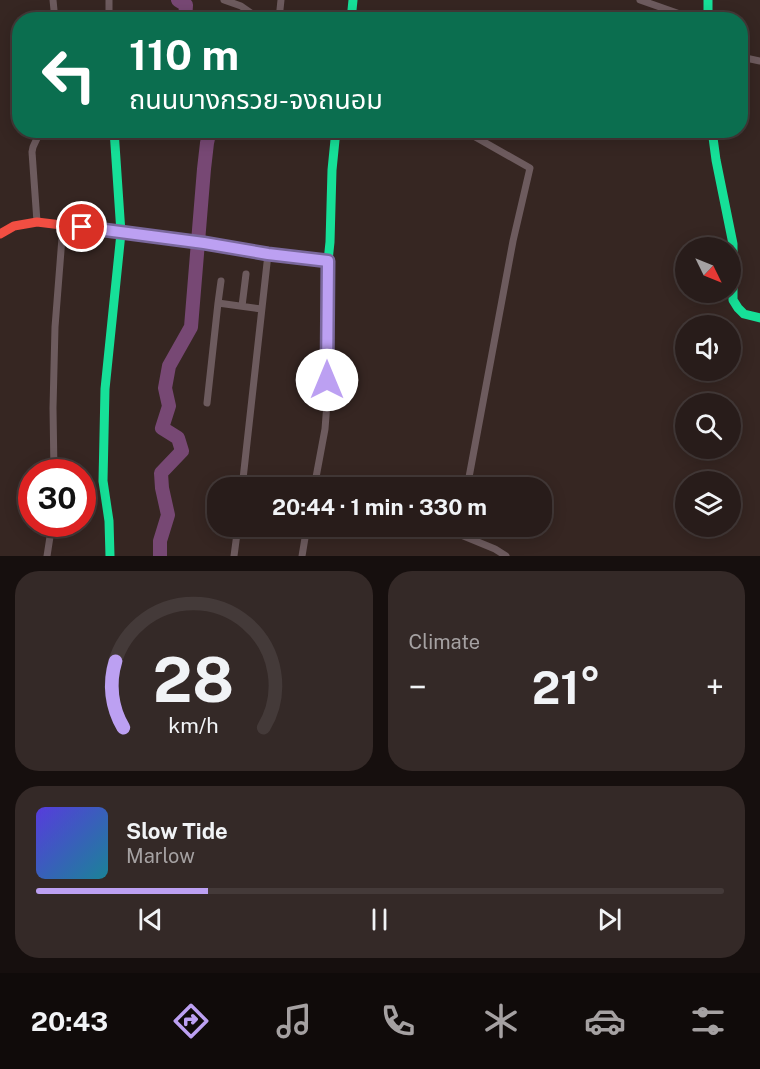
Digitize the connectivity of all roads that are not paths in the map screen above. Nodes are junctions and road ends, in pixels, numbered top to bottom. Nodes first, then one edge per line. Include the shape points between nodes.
1 (224, 0) edge
2 (640, 0) edge
3 (250, 12) edge
4 (674, 12) edge
5 (37, 138) edge
6 (115, 138) edge
7 (335, 138) edge
8 (477, 138) edge
9 (713, 138) edge
10 (38, 222) junction
11 (63, 225) junction
12 (121, 233) junction
13 (0, 234) edge
14 (268, 254) junction
15 (328, 261) junction
16 (246, 274) dead end
17 (221, 281) dead end
18 (219, 303) junction
19 (242, 306) junction
20 (261, 309) junction
21 (760, 318) edge
22 (207, 403) dead end
23 (54, 459) edge
24 (243, 477) edge
25 (316, 477) edge
26 (469, 477) edge
27 (50, 537) edge
28 (237, 537) edge
29 (305, 537) edge
30 (466, 537) edge
31 (48, 556) edge
32 (110, 556) edge
33 (234, 556) edge
34 (302, 556) edge
35 (506, 556) edge

1 - 3 street
2 - 4 street
5 - 10 street via 32,152
6 - 12 street
7 - 15 street
8 - 26 street via 530,168
9 - 21 street via 733,244 733,300 746,316
10 - 11 street
10 - 13 street via 14,226
11 - 12 street
11 - 23 street via 55,327
12 - 14 street
12 - 32 street via 105,389 103,481
14 - 15 street
14 - 20 street
15 - 25 street via 327,403
16 - 19 street
17 - 18 street
18 - 19 street
18 - 22 street
19 - 20 street
20 - 24 street
27 - 31 street
28 - 33 street
29 - 34 street
30 - 35 street

